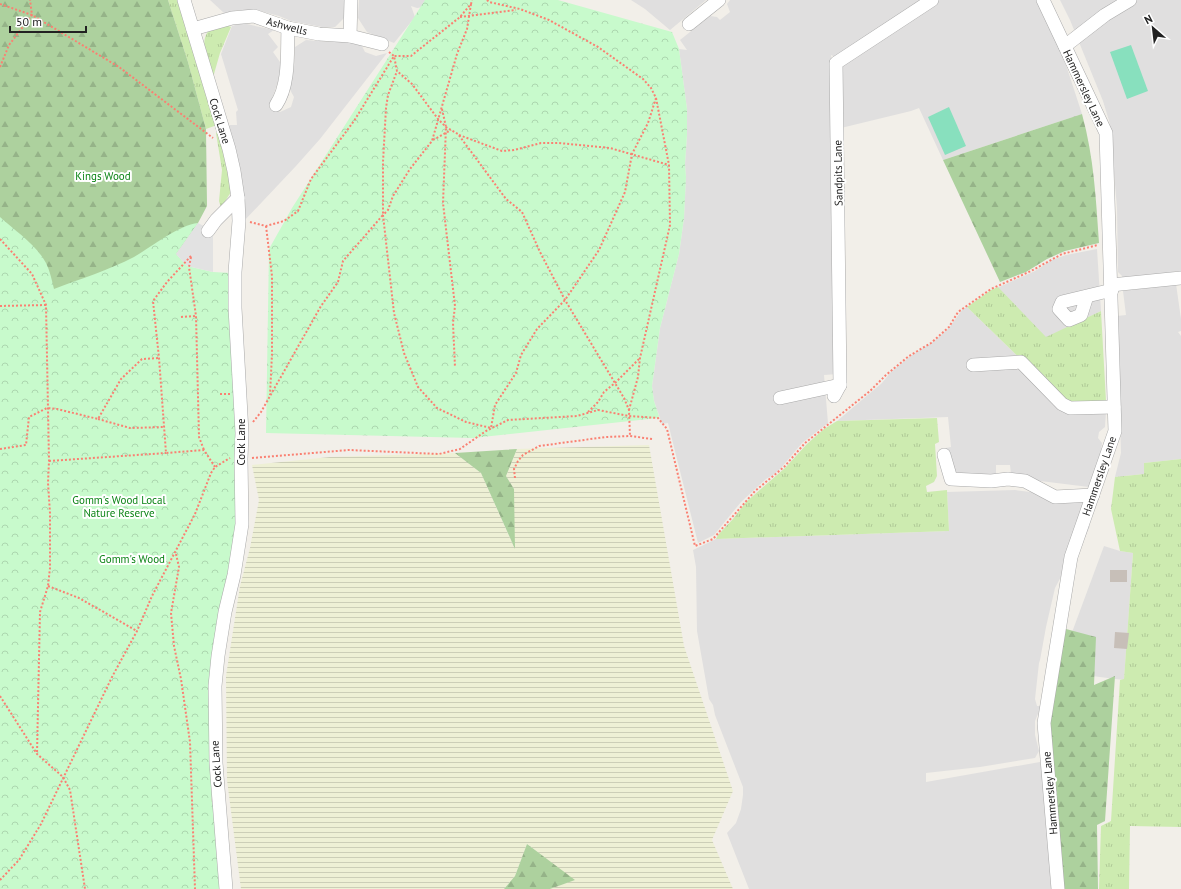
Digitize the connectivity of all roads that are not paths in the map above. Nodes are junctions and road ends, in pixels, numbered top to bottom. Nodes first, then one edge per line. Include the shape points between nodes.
1 (184, 0) edge
2 (351, 0) edge
3 (719, 0) edge
4 (932, 0) edge
5 (1043, 0) edge
6 (1130, 0) edge
7 (689, 24) dead end
8 (288, 28) junction
9 (193, 29) junction
10 (350, 36) junction
11 (382, 44) dead end
12 (1065, 46) junction
13 (276, 105) dead end
14 (238, 198) junction
15 (208, 231) dead end
16 (1181, 278) edge
17 (1112, 288) junction
18 (1087, 296) dead end
19 (972, 365) dead end
20 (840, 384) junction
21 (834, 396) dead end
22 (780, 398) dead end
23 (1114, 407) junction
24 (944, 455) dead end
25 (1093, 495) junction
26 (226, 889) edge
27 (1058, 889) edge

1 - 9 street, Cock Lane
2 - 10 street
3 - 7 street
4 - 20 street, Sandpits Lane via 836,63
5 - 12 street, Hammersley Lane
6 - 12 street
8 - 9 street, Ashwells via 254,16 232,18
8 - 10 street, Ashwells
8 - 13 street via 287,68 280,99
9 - 14 street, Cock Lane via 229,150
10 - 11 street, Ashwells
12 - 17 street, Hammersley Lane via 1106,133
14 - 15 street
14 - 26 street, Cock Lane via 235,308 242,433 242,524 225,612 215,686 215,756
16 - 17 street
17 - 18 street
17 - 23 street, Hammersley Lane
19 - 23 street via 1020,362 1062,404 1070,408
20 - 21 street, Sandpits Lane
20 - 22 street
23 - 25 street, Hammersley Lane via 1115,431
24 - 25 street via 951,478 991,482 1008,479 1025,481 1055,497
25 - 27 street, Hammersley Lane via 1071,557 1044,723

